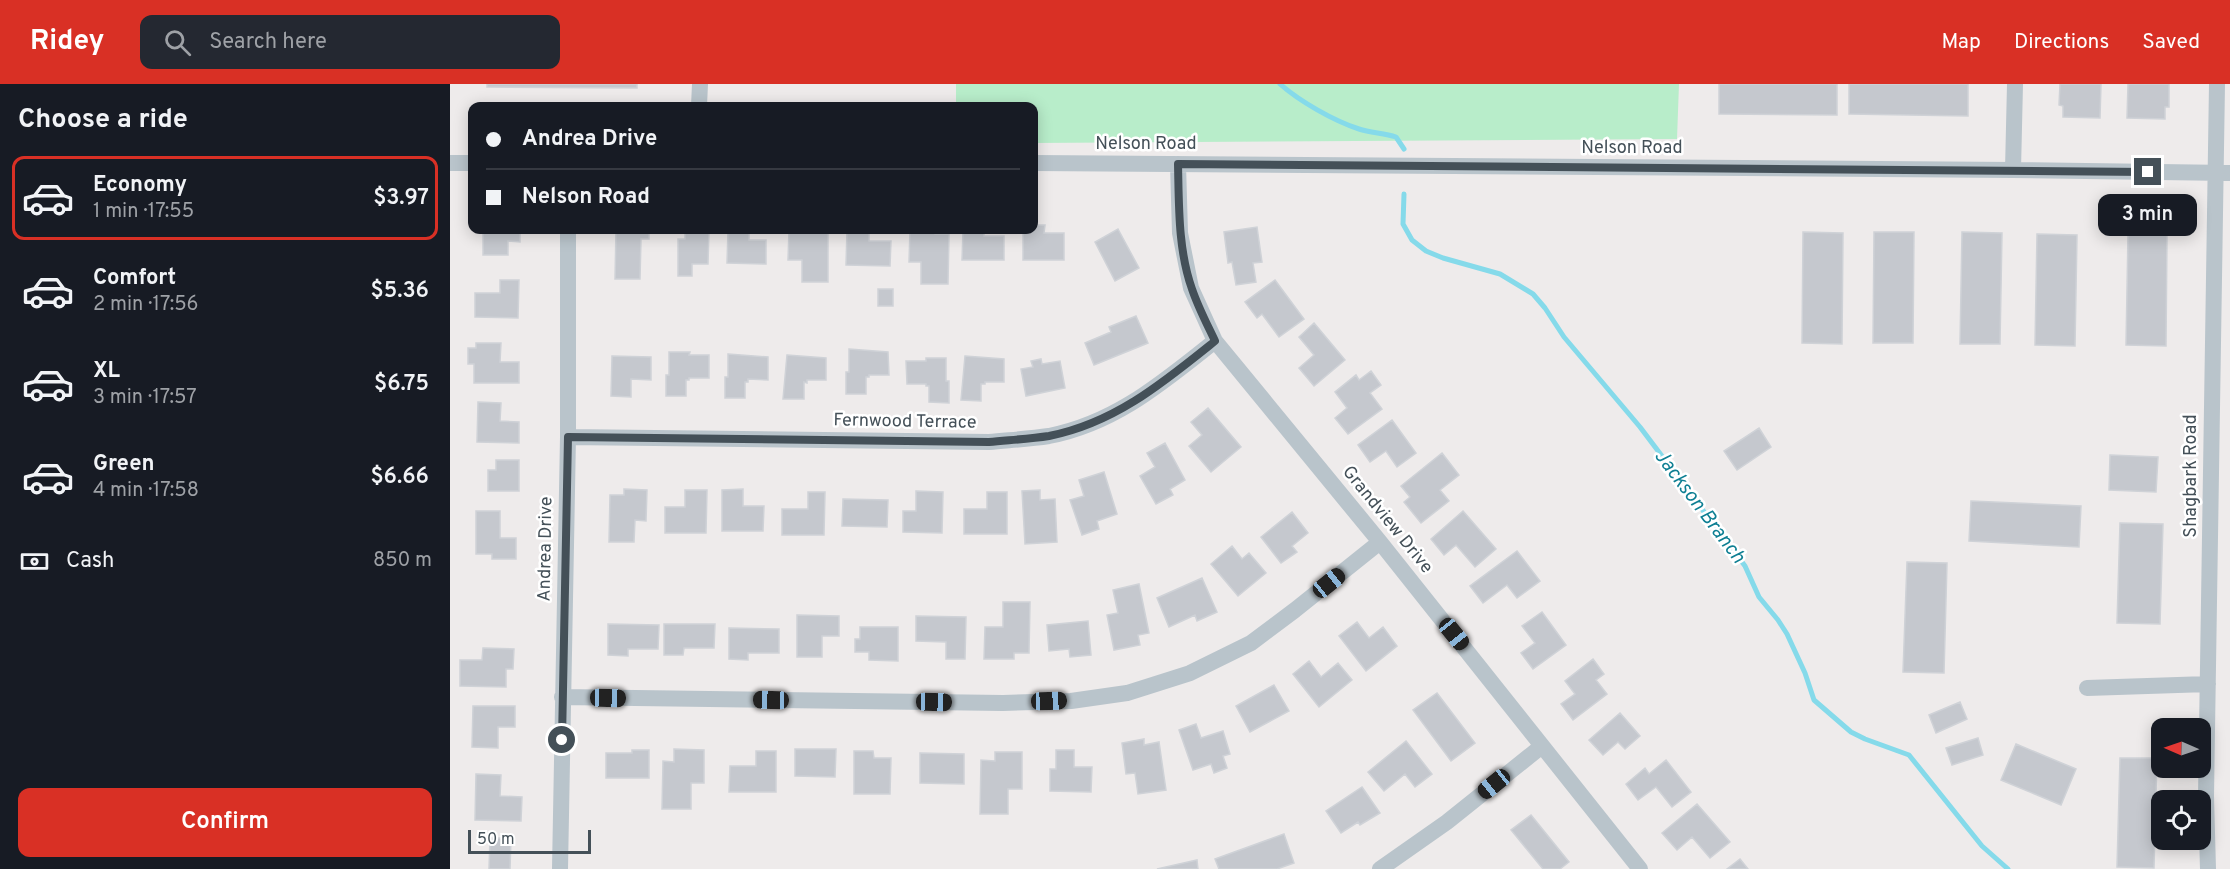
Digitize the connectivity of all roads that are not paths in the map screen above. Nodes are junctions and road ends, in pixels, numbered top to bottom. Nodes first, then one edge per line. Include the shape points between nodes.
1 (700, 84) edge
2 (2015, 84) edge
3 (2217, 84) edge
4 (699, 102) edge
5 (450, 163) edge
6 (468, 163) edge
7 (1038, 163) edge
8 (1178, 164) junction
9 (2013, 170) junction
10 (2222, 174) edge
11 (568, 234) edge
12 (1215, 341) junction
13 (568, 437) junction
14 (1380, 542) junction
15 (2208, 684) junction
16 (2087, 688) dead end
17 (562, 697) junction
18 (1542, 746) junction
19 (560, 869) edge
20 (1380, 869) edge
21 (1640, 869) edge
22 (2208, 869) edge

1 - 4 street
2 - 9 street
3 - 10 street, Shagbark Road
5 - 6 street
7 - 8 street, Nelson Road
8 - 9 street, Nelson Road
8 - 12 street, Grandview Drive via 1180,233 1191,288
9 - 10 street, Nelson Road
10 - 15 street, Shagbark Road
11 - 13 street, Andrea Drive
12 - 13 street, Fernwood Terrace via 1139,400 1099,420 1050,435 989,442
12 - 14 street, Grandview Drive
13 - 17 street, Andrea Drive
14 - 17 street via 1251,643 1190,673 1127,693 1071,701 1003,703
14 - 18 street, Grandview Drive
15 - 16 street
15 - 22 street, Shagbark Road
17 - 19 street, Andrea Drive
18 - 20 street via 1447,822
18 - 21 street, Grandview Drive

